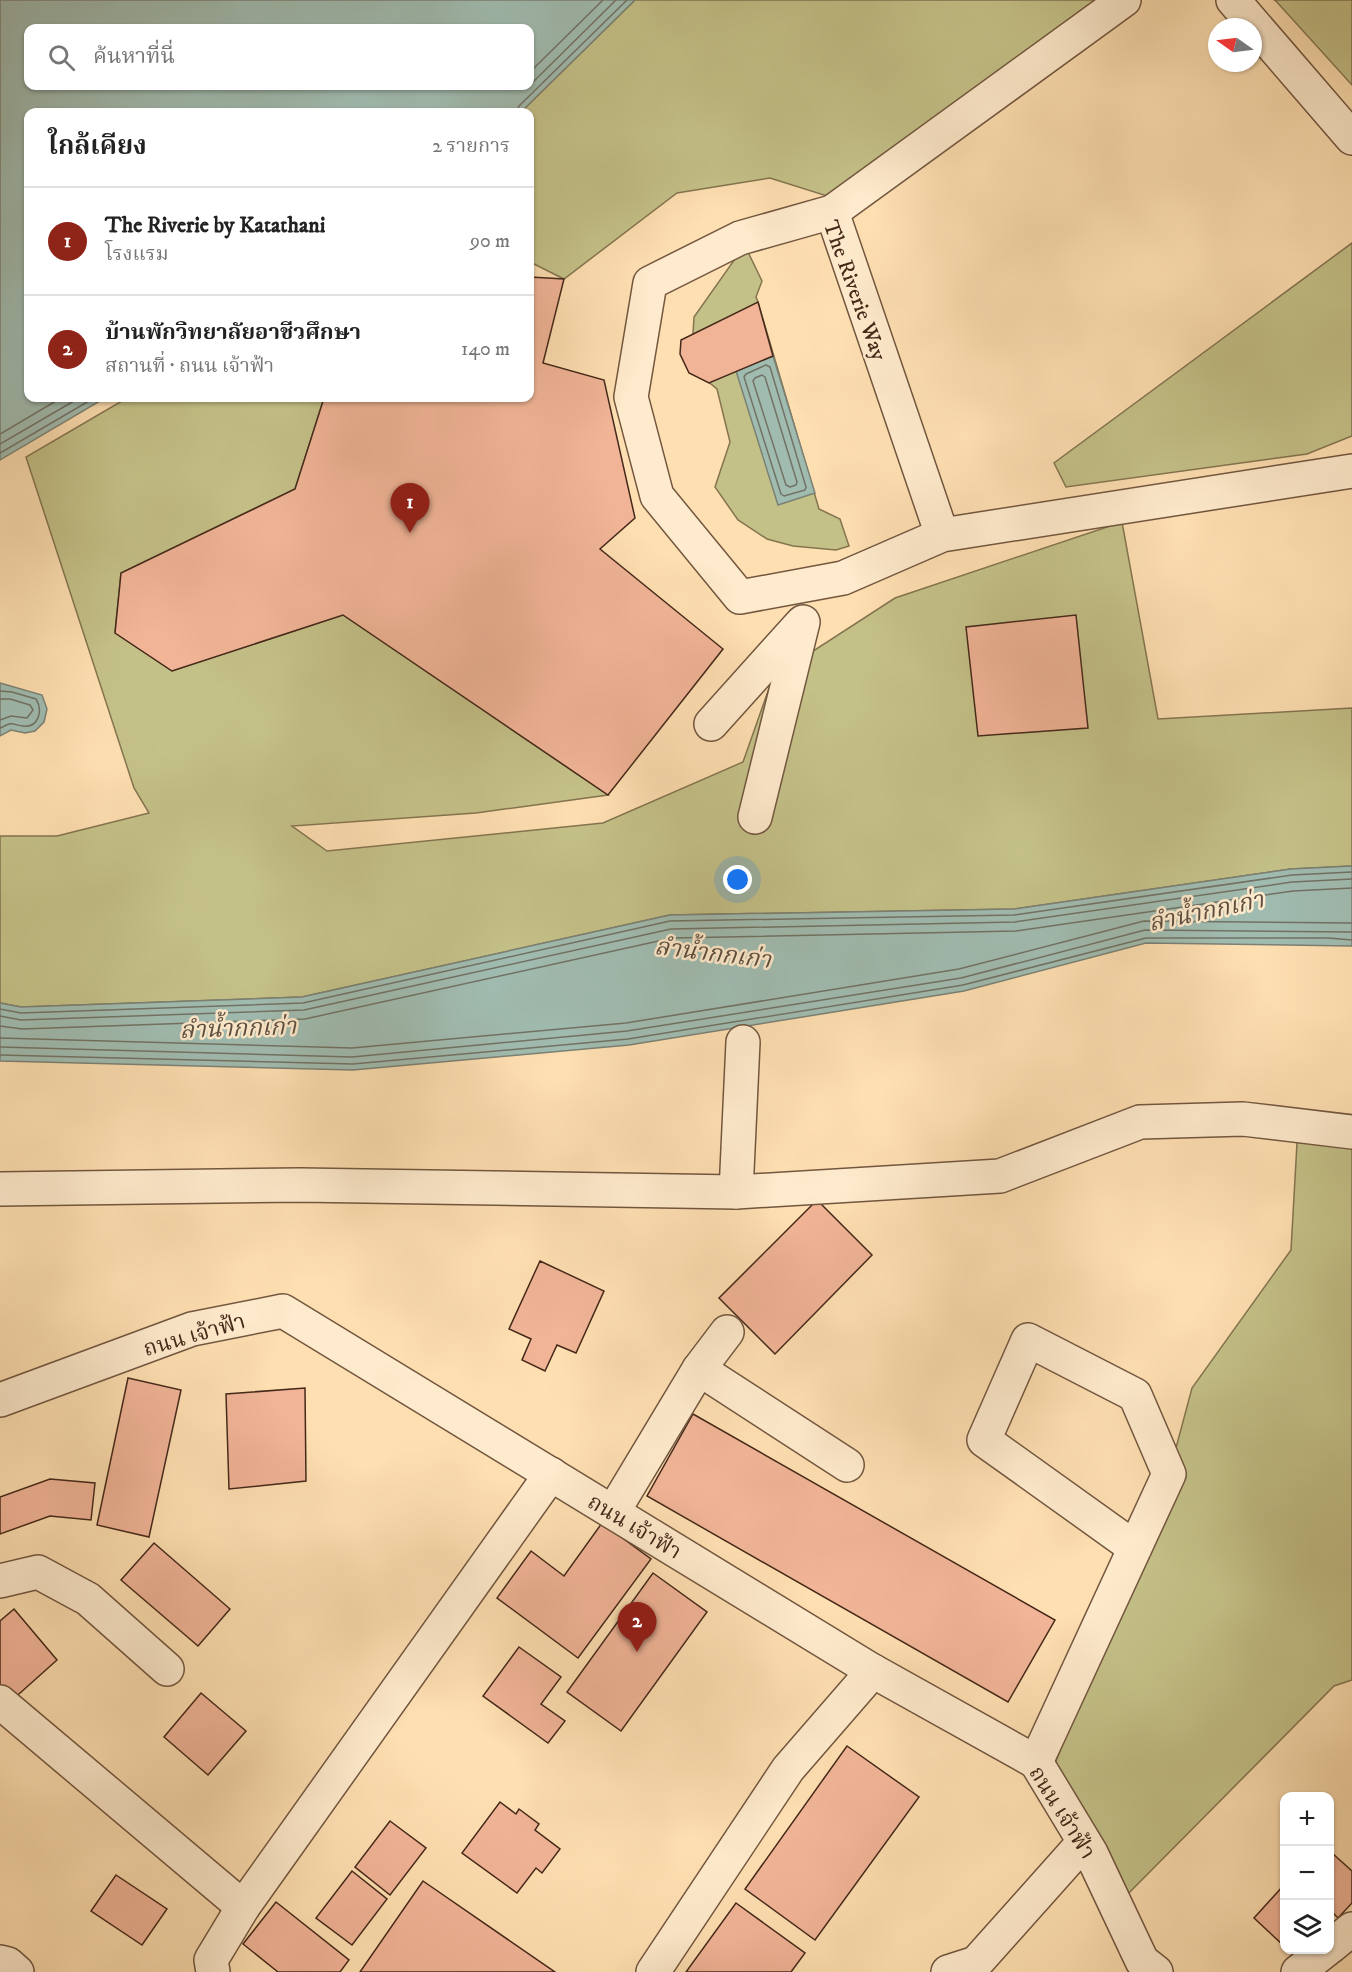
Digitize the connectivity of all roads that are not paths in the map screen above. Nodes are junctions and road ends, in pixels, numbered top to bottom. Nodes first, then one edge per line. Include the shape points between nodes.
1 (1124, 0) edge
2 (1233, 0) edge
3 (1352, 138) edge
4 (832, 212) junction
5 (1352, 471) edge
6 (942, 535) junction
7 (843, 578) junction
8 (803, 622) junction
9 (711, 724) dead end
10 (755, 817) dead end
11 (742, 1042) dead end
12 (1352, 1132) edge
13 (0, 1189) edge
14 (736, 1192) junction
15 (727, 1332) dead end
16 (699, 1369) junction
17 (0, 1400) edge
18 (847, 1465) dead end
19 (550, 1474) junction
20 (613, 1512) junction
21 (1135, 1548) junction
22 (0, 1581) edge
23 (167, 1669) dead end
24 (873, 1671) junction
25 (0, 1702) edge
26 (1036, 1762) junction
27 (1084, 1842) junction
28 (243, 1907) junction
29 (1352, 1929) edge
30 (1334, 1943) edge
31 (1320, 1954) edge
32 (0, 1962) edge
33 (1142, 1968) edge
34 (17, 1972) edge
35 (213, 1972) edge
36 (653, 1972) edge
37 (948, 1972) edge
38 (1298, 1972) edge

1 - 4 street
2 - 3 street
4 - 6 street, The Riverie Way
4 - 7 street, The Riverie Way via 740,238 650,283 631,397 657,496 740,597
5 - 6 street, The Riverie Way
6 - 7 street, The Riverie Way
7 - 8 street
8 - 9 street
8 - 10 street
11 - 14 street
12 - 14 street via 1243,1119 1140,1122 1000,1176
13 - 14 street via 300,1185
15 - 16 street
16 - 18 street
16 - 20 street
17 - 19 street, ถนน เจ้าฟ้า via 192,1329 283,1311
19 - 20 street, ถนน เจ้าฟ้า
19 - 28 street
20 - 24 street, ถนน เจ้าฟ้า
21 - 21 street via 984,1440 1028,1340 1135,1395 1169,1474
21 - 26 street
22 - 23 street via 38,1572 88,1599
24 - 26 street, ถนน เจ้าฟ้า
24 - 36 street via 788,1768
25 - 28 street
26 - 27 street, ถนน เจ้าฟ้า
27 - 33 street, ถนน เจ้าฟ้า
27 - 37 street via 976,1963
28 - 35 street via 211,1960
29 - 30 street
31 - 38 street
32 - 34 street

